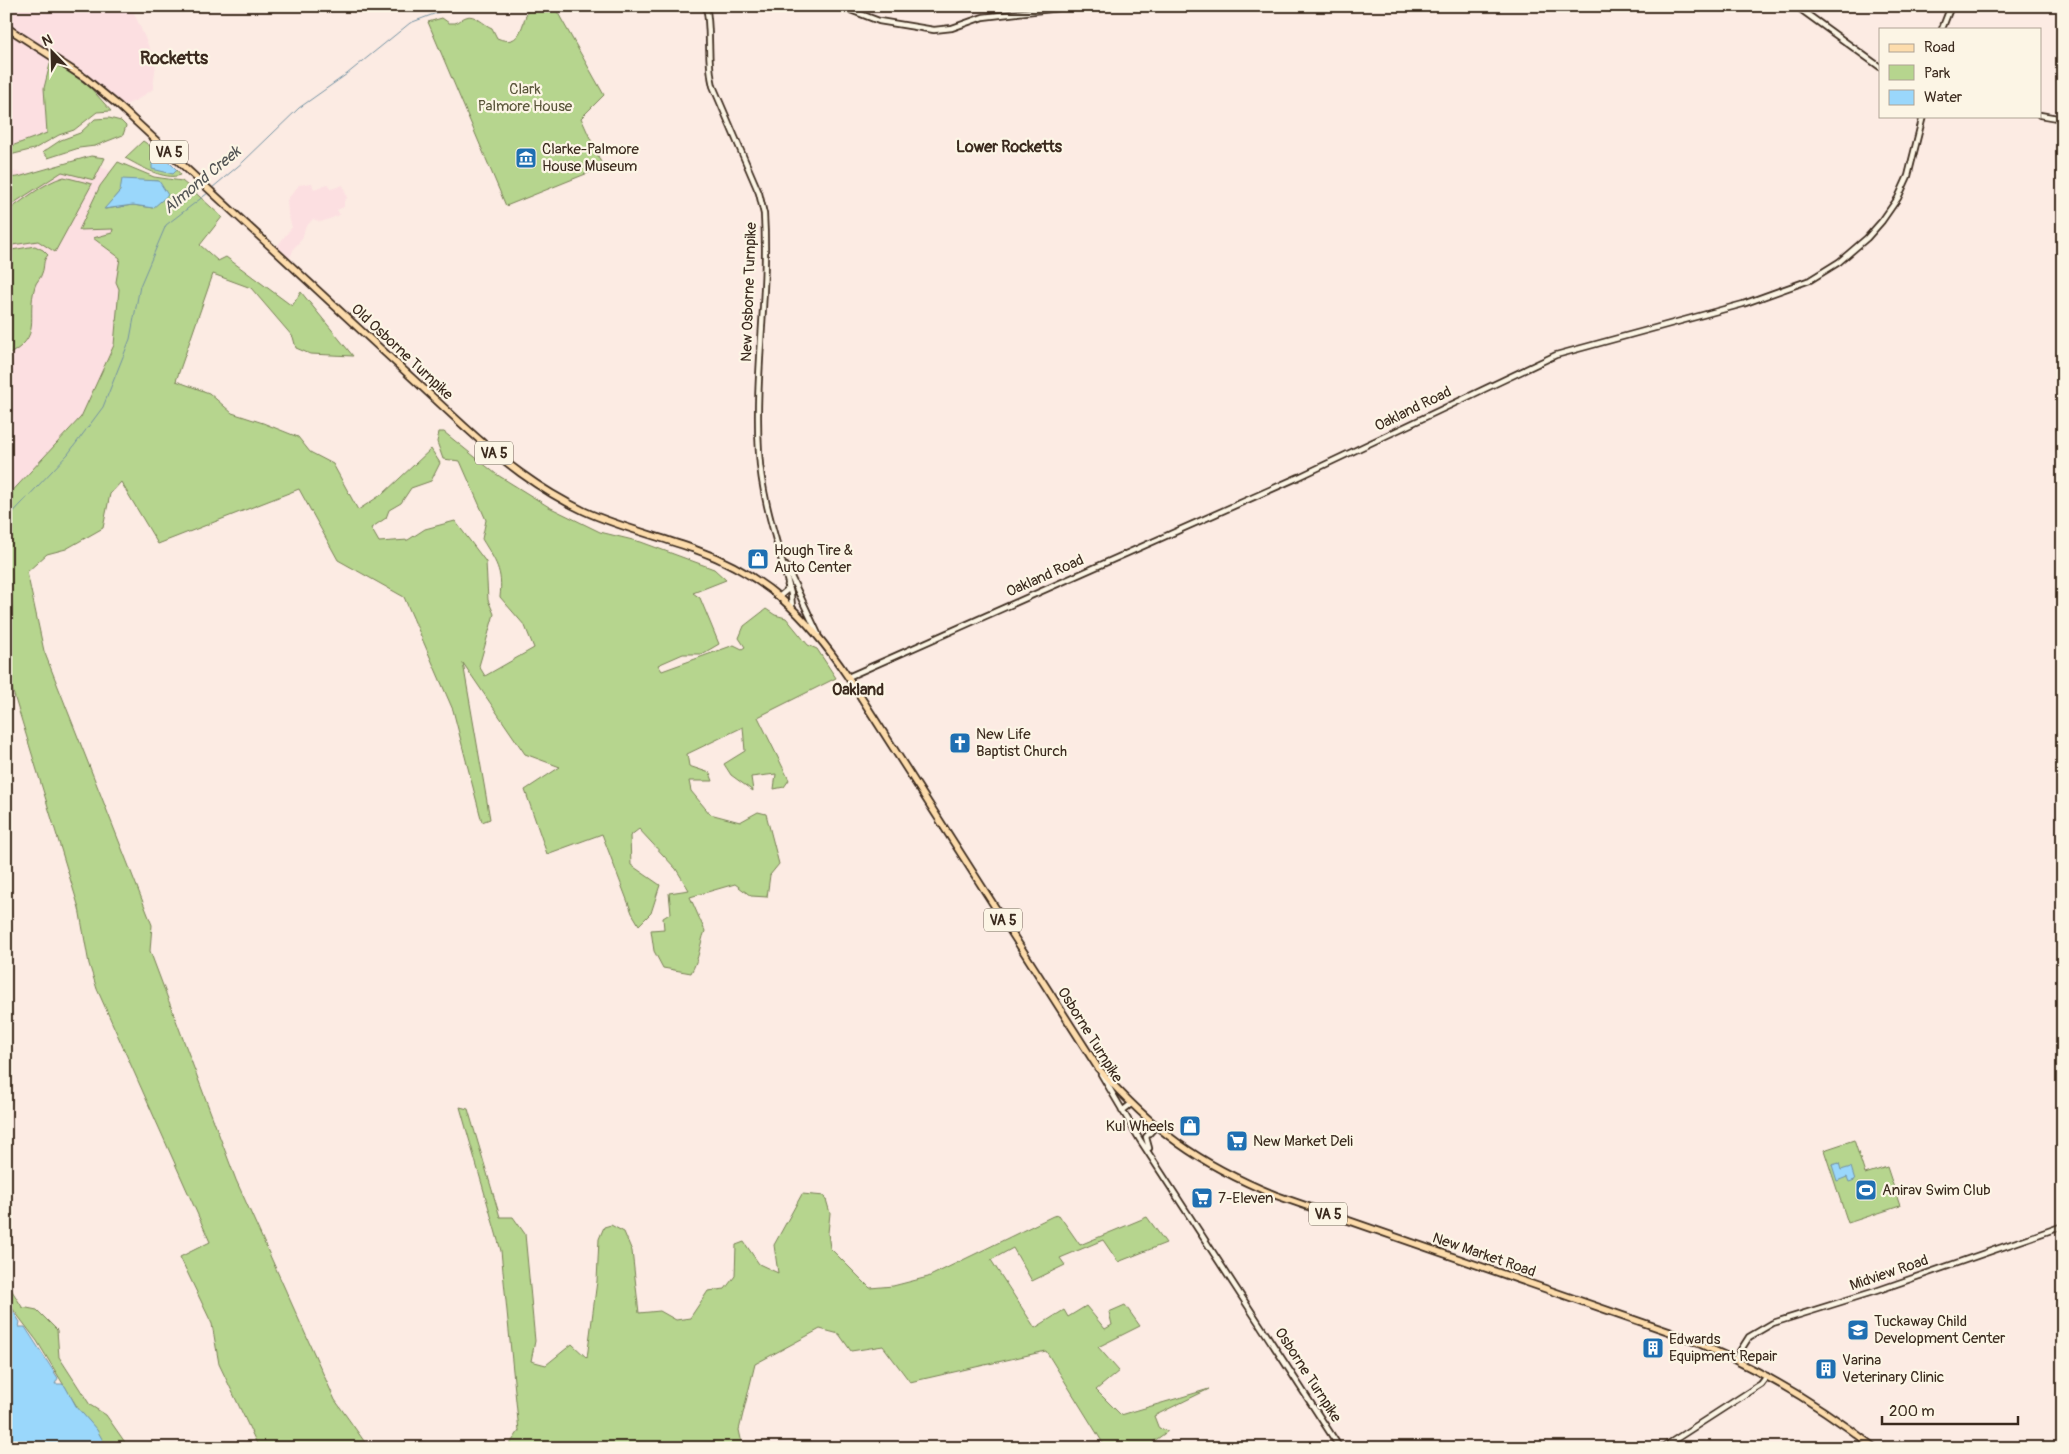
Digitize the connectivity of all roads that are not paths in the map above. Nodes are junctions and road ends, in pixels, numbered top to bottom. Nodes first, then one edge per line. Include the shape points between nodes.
1 (706, 6) edge
2 (840, 6) edge
3 (1077, 6) edge
4 (1796, 6) edge
5 (1951, 6) edge
6 (6, 27) edge
7 (1942, 28) edge
8 (1879, 65) edge
9 (2042, 115) edge
10 (1922, 118) edge
11 (2063, 119) edge
12 (782, 557) junction
13 (788, 583) junction
14 (780, 596) junction
15 (792, 607) junction
16 (818, 635) junction
17 (848, 677) junction
18 (1098, 1068) junction
19 (1131, 1104) junction
20 (1122, 1111) junction
21 (1156, 1127) junction
22 (1151, 1154) junction
23 (2063, 1226) edge
24 (1735, 1359) junction
25 (1767, 1376) junction
26 (1340, 1448) edge
27 (1662, 1448) edge
28 (1875, 1448) edge

1 - 12 street, New Osborne Turnpike via 709,69 713,86 759,193 764,214 759,452 765,500
2 - 3 street via 878,21 934,30 952,28 983,17
4 - 8 street
5 - 7 street
6 - 14 main road, Old Osborne Turnpike / VA 5 via 99,89 464,426 523,476 585,511 730,564
9 - 11 street
10 - 17 street, Oakland Road via 1908,176 1898,198 1867,238 1840,262 1810,280 1743,304 1548,358 1308,473
12 - 13 street, New Osborne Turnpike
12 - 16 street, New Osborne Turnpike
13 - 14 street via 787,590
13 - 15 street, New Osborne Turnpike
14 - 15 main road, Old Osborne Turnpike / VA 5
15 - 16 main road, Old Osborne Turnpike / VA 5
16 - 17 main road, Osborne Turnpike / VA 5
17 - 18 main road, Osborne Turnpike / VA 5
18 - 19 main road, New Market Road / VA 5
18 - 20 street, Osborne Turnpike
19 - 20 street
19 - 21 main road, New Market Road / VA 5
20 - 22 street, Osborne Turnpike
21 - 22 street via 1146,1137
21 - 24 main road, New Market Road / VA 5 via 1207,1163 1275,1195 1670,1332
22 - 26 street, Osborne Turnpike
23 - 24 street, Midview Road via 1773,1323 1749,1337
24 - 25 main road, New Market Road / VA 5
25 - 27 street via 1761,1384
25 - 28 main road, New Market Road / VA 5 via 1832,1416

